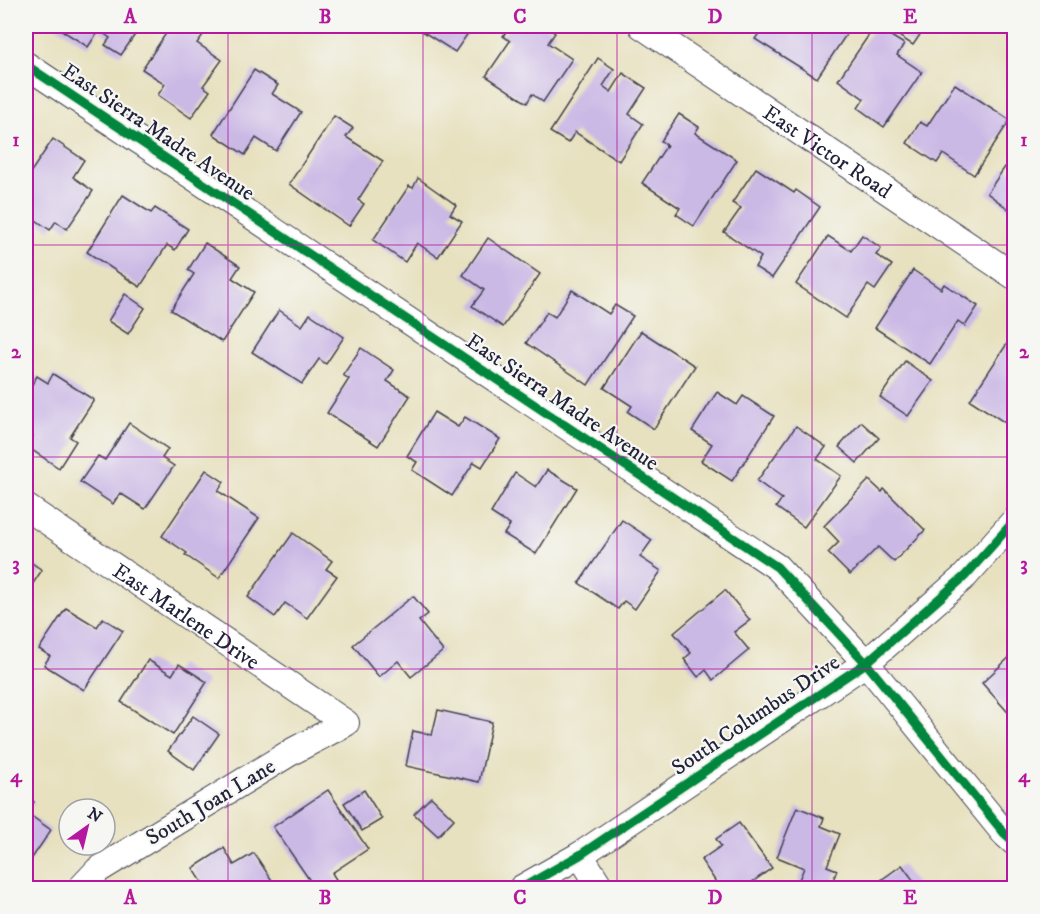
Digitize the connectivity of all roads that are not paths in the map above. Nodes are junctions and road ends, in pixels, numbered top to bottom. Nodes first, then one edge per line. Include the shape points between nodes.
1 (642, 26) edge
2 (26, 65) edge
3 (1014, 276) edge
4 (26, 507) edge
5 (1014, 521) edge
6 (866, 663) junction
7 (346, 723) joint
8 (1011, 833) edge
9 (580, 855) junction
10 (81, 888) edge
11 (522, 888) edge
12 (601, 888) edge

1 - 3 street, East Victor Road
2 - 6 street, East Sierra Madre Avenue via 777,567
4 - 7 street, East Marlene Drive
5 - 6 street, South Columbus Drive via 965,576
6 - 8 street, East Sierra Madre Avenue
6 - 9 street, South Columbus Drive
7 - 10 street, South Joan Lane via 98,870
9 - 11 street, South Columbus Drive
9 - 12 street

